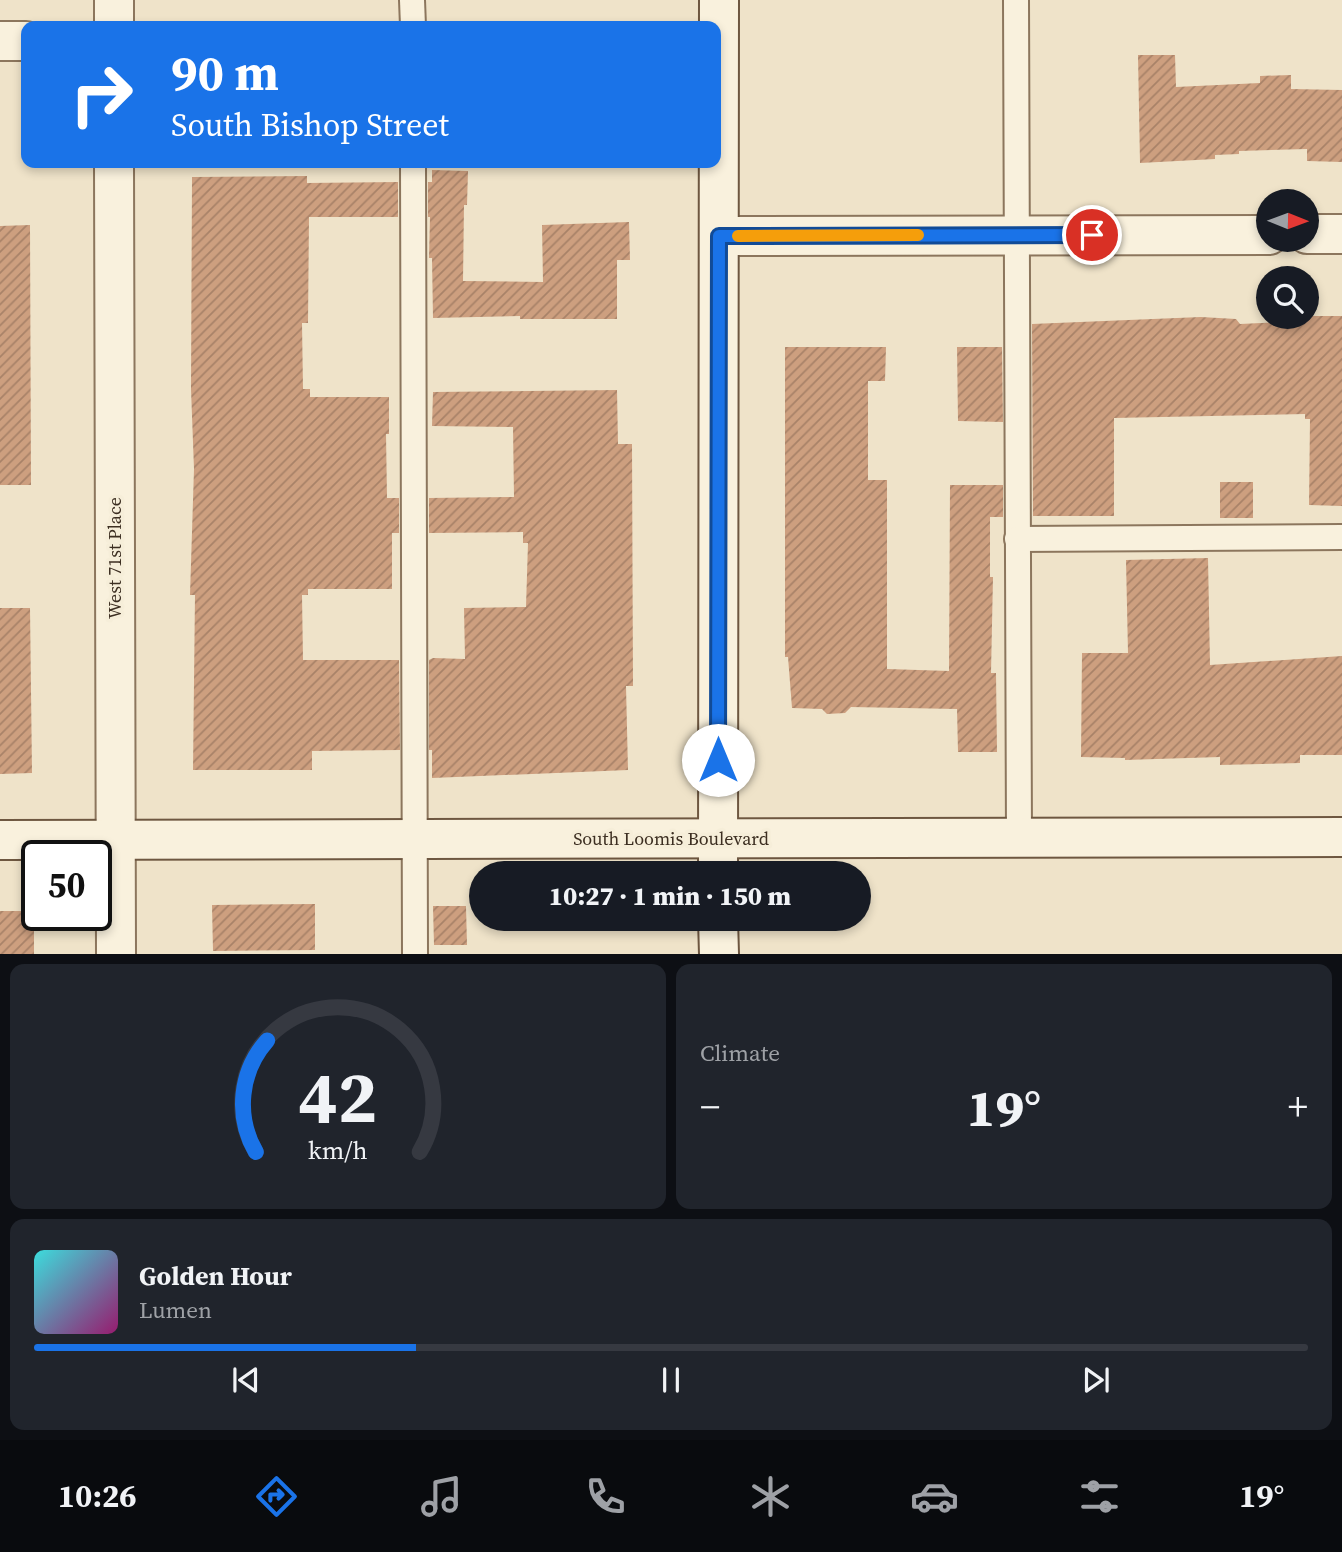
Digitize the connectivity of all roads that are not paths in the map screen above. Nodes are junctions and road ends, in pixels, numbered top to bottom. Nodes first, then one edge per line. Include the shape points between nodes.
1 (114, 0) edge
2 (412, 0) edge
3 (719, 0) edge
4 (1016, 0) edge
5 (114, 21) edge
6 (412, 21) edge
7 (718, 21) edge
8 (0, 41) edge
9 (21, 41) edge
10 (114, 168) edge
11 (413, 168) edge
12 (718, 168) edge
13 (1256, 234) edge
14 (1320, 234) edge
15 (1342, 234) edge
16 (1017, 235) junction
17 (719, 236) junction
18 (1342, 537) edge
19 (1017, 539) junction
20 (1342, 837) edge
21 (1019, 838) junction
22 (414, 839) junction
23 (0, 840) edge
24 (117, 840) junction
25 (718, 856) edge
26 (719, 931) edge
27 (116, 954) edge
28 (415, 954) edge
29 (719, 954) edge

1 - 5 street
2 - 6 lane
3 - 7 street
4 - 16 lane
8 - 9 street
10 - 24 street, West 71st Place
11 - 22 lane
12 - 17 street
13 - 16 street
14 - 15 street
16 - 17 street
16 - 19 lane
17 - 25 street
18 - 19 lane
19 - 21 lane
20 - 21 street, South Loomis Boulevard
21 - 25 street, South Loomis Boulevard
22 - 24 street, South Loomis Boulevard
22 - 25 street, South Loomis Boulevard
22 - 28 lane
23 - 24 street, South Loomis Boulevard
24 - 27 street, West 71st Place
26 - 29 street

